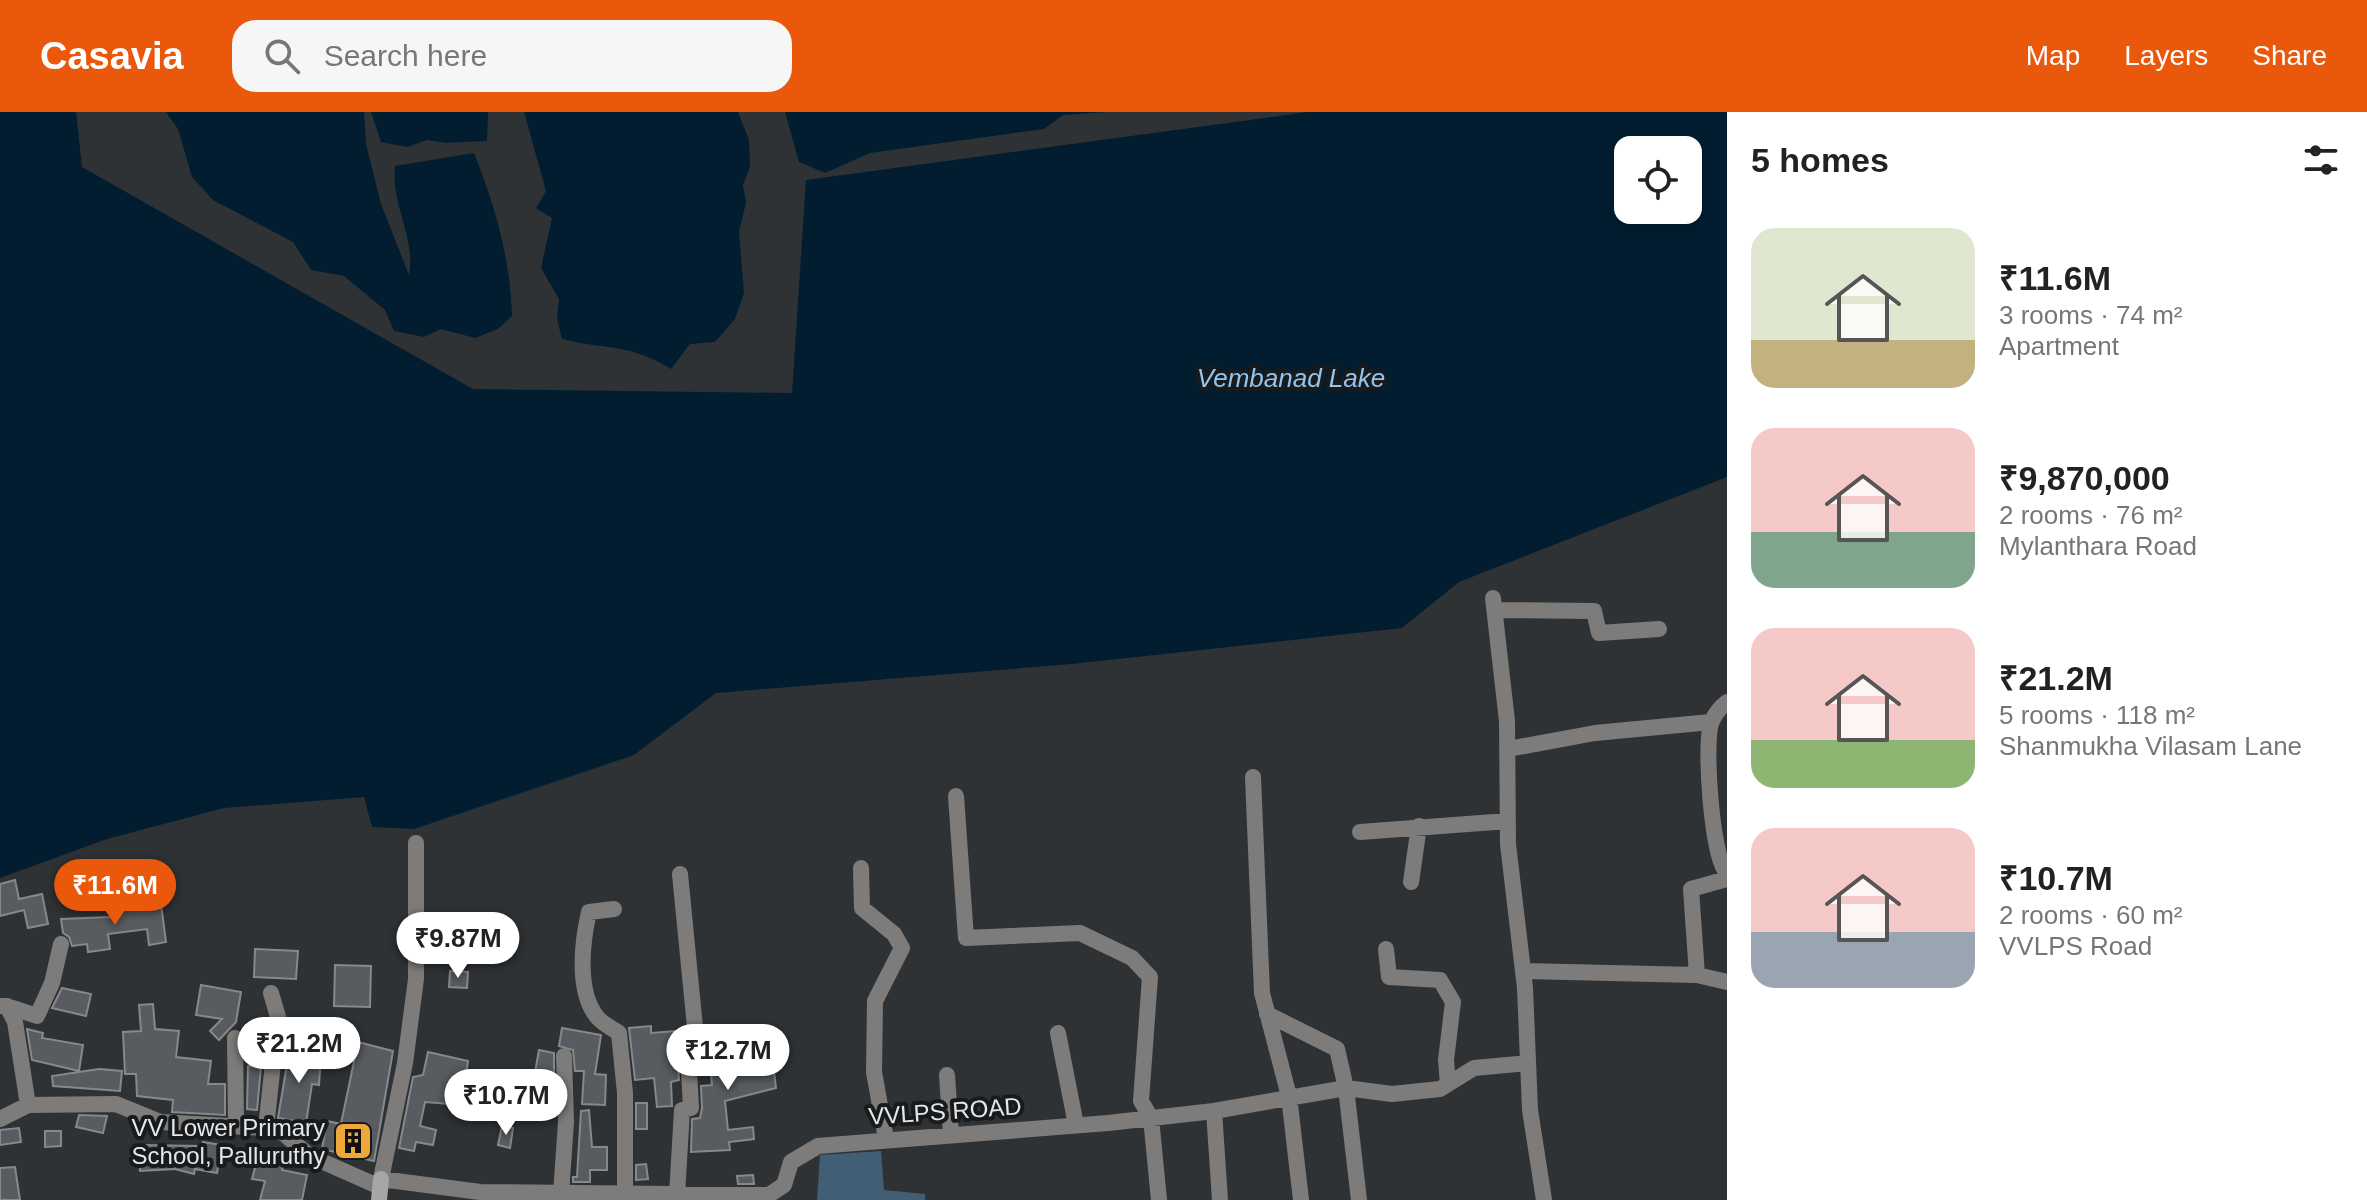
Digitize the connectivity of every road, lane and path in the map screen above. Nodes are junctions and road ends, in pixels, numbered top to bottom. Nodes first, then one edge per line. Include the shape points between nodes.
1 (1659, 629) dead end
2 (1727, 702) edge
3 (1711, 722) junction
4 (1508, 749) junction
5 (1253, 777) dead end
6 (956, 796) dead end
7 (1508, 821) junction
8 (1419, 826) junction
9 (1360, 832) dead end
10 (416, 843) dead end
11 (861, 868) dead end
12 (680, 874) dead end
13 (1727, 876) edge
14 (1411, 882) dead end
15 (614, 909) dead end
16 (61, 944) dead end
17 (1386, 949) dead end
18 (1523, 971) junction
19 (1697, 975) junction
20 (1727, 982) edge
21 (271, 993) dead end
22 (4, 1006) edge
23 (1267, 1014) junction
24 (1058, 1033) dead end
25 (235, 1038) dead end
26 (564, 1056) dead end
27 (1528, 1063) junction
28 (947, 1075) dead end
29 (1448, 1084) junction
30 (1346, 1088) junction
31 (1289, 1096) junction
32 (28, 1105) junction
33 (1214, 1111) junction
34 (1151, 1118) junction
35 (0, 1119) edge
36 (1076, 1125) junction
37 (236, 1126) junction
38 (266, 1128) junction
39 (951, 1134) junction
40 (886, 1139) junction
41 (380, 1189) edge
42 (561, 1194) junction
43 (677, 1195) junction
44 (493, 1196) edge
45 (625, 1198) edge
46 (1159, 1200) edge
47 (1220, 1200) edge
48 (1301, 1200) edge
49 (1359, 1200) edge
50 (1544, 1200) edge

1 - 4 street via 1599,633 1594,611 1494,604
2 - 3 street
3 - 4 street via 1595,733
3 - 13 street via 1715,842
4 - 7 street
5 - 23 street
6 - 34 street via 966,938 1080,933 1132,958 1150,977 1141,1101
7 - 8 street
7 - 18 street
8 - 9 street
8 - 14 street
10 - 41 street via 416,979
11 - 40 street via 862,908 894,934 902,948 875,1001 874,1072
12 - 43 street via 699,1068 689,1070 691,1108 682,1110
13 - 19 street via 1691,889
15 - 45 street via 589,912 585,987 597,1018 619,1033
16 - 22 street via 37,1016
17 - 29 street via 1389,977 1440,980 1453,1002
18 - 19 street
18 - 27 street
19 - 20 street
21 - 38 street via 278,1017
22 - 32 street via 15,1022
23 - 30 street via 1337,1049
23 - 31 street
24 - 36 street
25 - 37 street
26 - 42 street
27 - 29 street, VVLPS ROAD via 1474,1068
27 - 50 street
28 - 39 street
29 - 30 street, VVLPS ROAD via 1392,1094
30 - 31 street, VVLPS ROAD
30 - 49 street
31 - 33 street, VVLPS ROAD
31 - 48 street
32 - 35 street
32 - 37 street via 116,1104 160,1122
33 - 34 street, VVLPS ROAD
33 - 47 street
34 - 36 street, VVLPS ROAD
34 - 46 street
36 - 39 street, VVLPS ROAD
37 - 38 street
38 - 41 street, VVLPS ROAD
39 - 40 street, VVLPS ROAD
40 - 43 street, VVLPS ROAD via 818,1146 803,1153 791,1162 784,1185 769,1195
41 - 44 street, VVLPS ROAD
42 - 44 street, VVLPS ROAD
42 - 45 street, VVLPS ROAD
43 - 45 street, VVLPS ROAD

